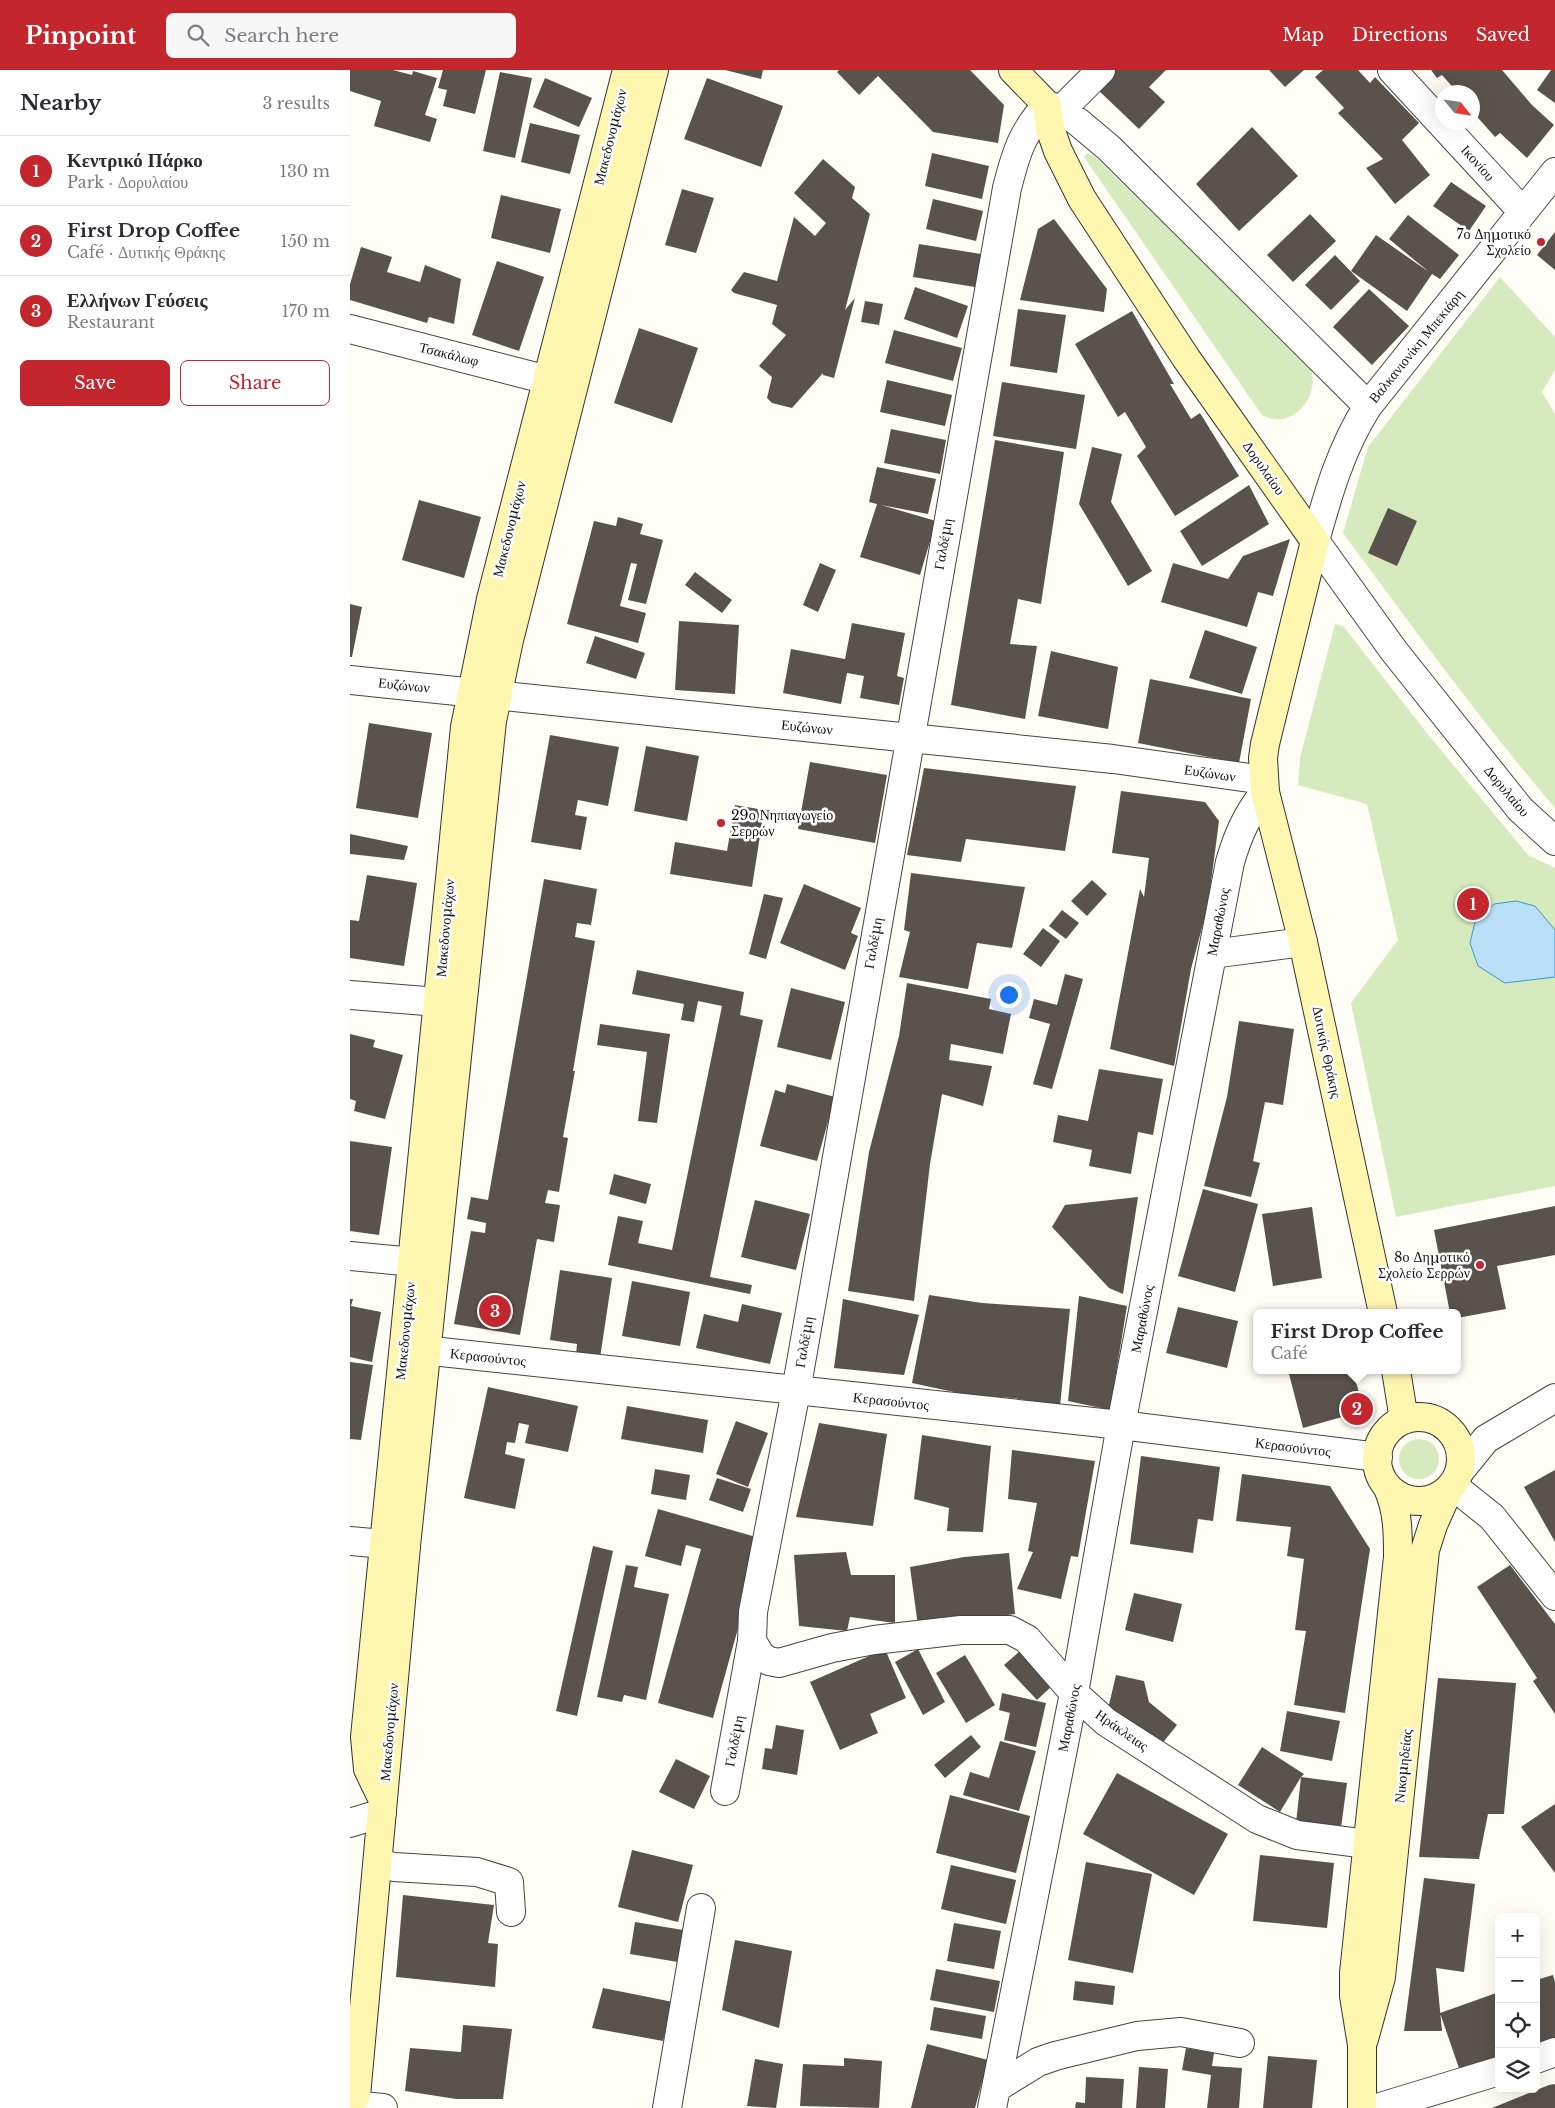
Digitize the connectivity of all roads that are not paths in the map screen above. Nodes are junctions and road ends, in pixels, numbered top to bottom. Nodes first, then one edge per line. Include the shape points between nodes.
1 (627, 70) edge
2 (654, 70) edge
3 (1013, 70) edge
4 (1101, 70) edge
5 (1392, 70) edge
6 (1054, 107) junction
7 (1555, 172) edge
8 (1522, 212) junction
9 (350, 329) edge
10 (548, 380) junction
11 (1368, 406) junction
12 (1315, 541) junction
13 (350, 680) edge
14 (483, 693) junction
15 (909, 738) junction
16 (1264, 786) junction
17 (1555, 841) edge
18 (1303, 942) junction
19 (1212, 954) junction
20 (350, 995) edge
21 (438, 1002) junction
22 (350, 1256) edge
23 (424, 1263) junction
24 (1382, 1309) edge
25 (415, 1349) junction
26 (1397, 1374) edge
27 (796, 1391) junction
28 (1555, 1398) edge
29 (1404, 1420) junction
30 (1121, 1426) junction
31 (1378, 1457) junction
32 (1454, 1482) junction
33 (1387, 1486) junction
34 (350, 1541) edge
35 (395, 1545) junction
36 (1555, 1596) edge
37 (752, 1640) junction
38 (1074, 1692) junction
39 (725, 1791) dead end
40 (382, 1806) junction
41 (350, 1823) edge
42 (1367, 1844) junction
43 (1394, 1847) junction
44 (378, 1863) junction
45 (701, 1908) dead end
46 (511, 1912) dead end
47 (1240, 2043) dead end
48 (1362, 2045) junction
49 (1555, 2052) edge
50 (1540, 2058) edge
51 (1495, 2072) edge
52 (994, 2098) edge
53 (354, 2101) edge
54 (383, 2108) edge
55 (667, 2108) edge
56 (1362, 2108) edge
57 (1376, 2108) edge

1 - 10 street, Μακεδονομάχων
2 - 14 street, Μακεδονομάχων
3 - 6 street
4 - 6 street, Γαλδέμη
5 - 8 street, Ικονίου
6 - 11 street via 1109,148
6 - 12 street, Δορυλαίου via 1050,128 1082,199 1186,358
6 - 15 street, Γαλδέμη via 1029,125 1019,144 1007,188
7 - 8 street, Βαλκανιονίκη Μπεκιάρη
8 - 11 street, Βαλκανιονίκη Μπεκιάρη
9 - 10 street, Τσακάλωφ
10 - 14 street, Μακεδονομάχων via 496,581
11 - 12 street, Βαλκανιονίκη Μπεκιάρη via 1344,450
12 - 16 street via 1265,744
12 - 17 street, Δορυλαίου via 1394,651 1520,809
13 - 14 street, Ευζώνων
14 - 15 street, Ευζώνων
14 - 21 street, Μακεδονομάχων via 463,740
14 - 23 street, Μακεδονομάχων via 489,741
15 - 16 street, Ευζώνων via 1113,759
15 - 27 street, Γαλδέμη
16 - 18 street, Δυτικής Θράκης
16 - 19 street, Μαραθώνος via 1239,832
18 - 19 street
18 - 24 street, Δυτικής Θράκης
19 - 30 street, Μαραθώνος
20 - 21 street
21 - 23 street, Μακεδονομάχων
22 - 23 street
23 - 25 street, Μακεδονομάχων
25 - 27 street, Κερασούντος
25 - 35 street, Μακεδονομάχων
26 - 29 street
27 - 30 street, Κερασούντος
27 - 37 street, Γαλδέμη via 753,1612
28 - 32 street via 1486,1439
29 - 31 street via 1383,1438
29 - 32 street via 1428,1418 1446,1427 1461,1454
30 - 31 street, Κερασούντος
30 - 38 street, Μαραθώνος
31 - 33 street via 1379,1469
32 - 33 street via 1431,1499 1415,1501
32 - 36 street via 1492,1517
32 - 43 street, Νικομηδείας via 1432,1525 1425,1550
33 - 42 street, Νικομηδείας via 1396,1511 1398,1557
34 - 35 street
35 - 40 street, Μακεδονομάχων via 365,1751 370,1777
37 - 38 street, Ηράκλειας via 762,1656 773,1663 874,1640 962,1630 1010,1630 1027,1639
37 - 39 street, Γαλδέμη
38 - 42 street, Ηράκλειας via 1106,1722 1257,1819 1297,1835
38 - 52 street, Μαραθώνος
40 - 41 street
40 - 44 street
42 - 43 street, Ηράκλειας
42 - 48 street, Νικομηδείας via 1354,1973 1354,1996
43 - 48 street, Νικομηδείας via 1381,1977
44 - 46 street via 394,1868 477,1872 509,1882
44 - 53 street
45 - 55 street
47 - 52 street via 1181,2032 1137,2036 1038,2062
48 - 56 street, Νικομηδείας
49 - 50 street
51 - 57 street
53 - 54 street

